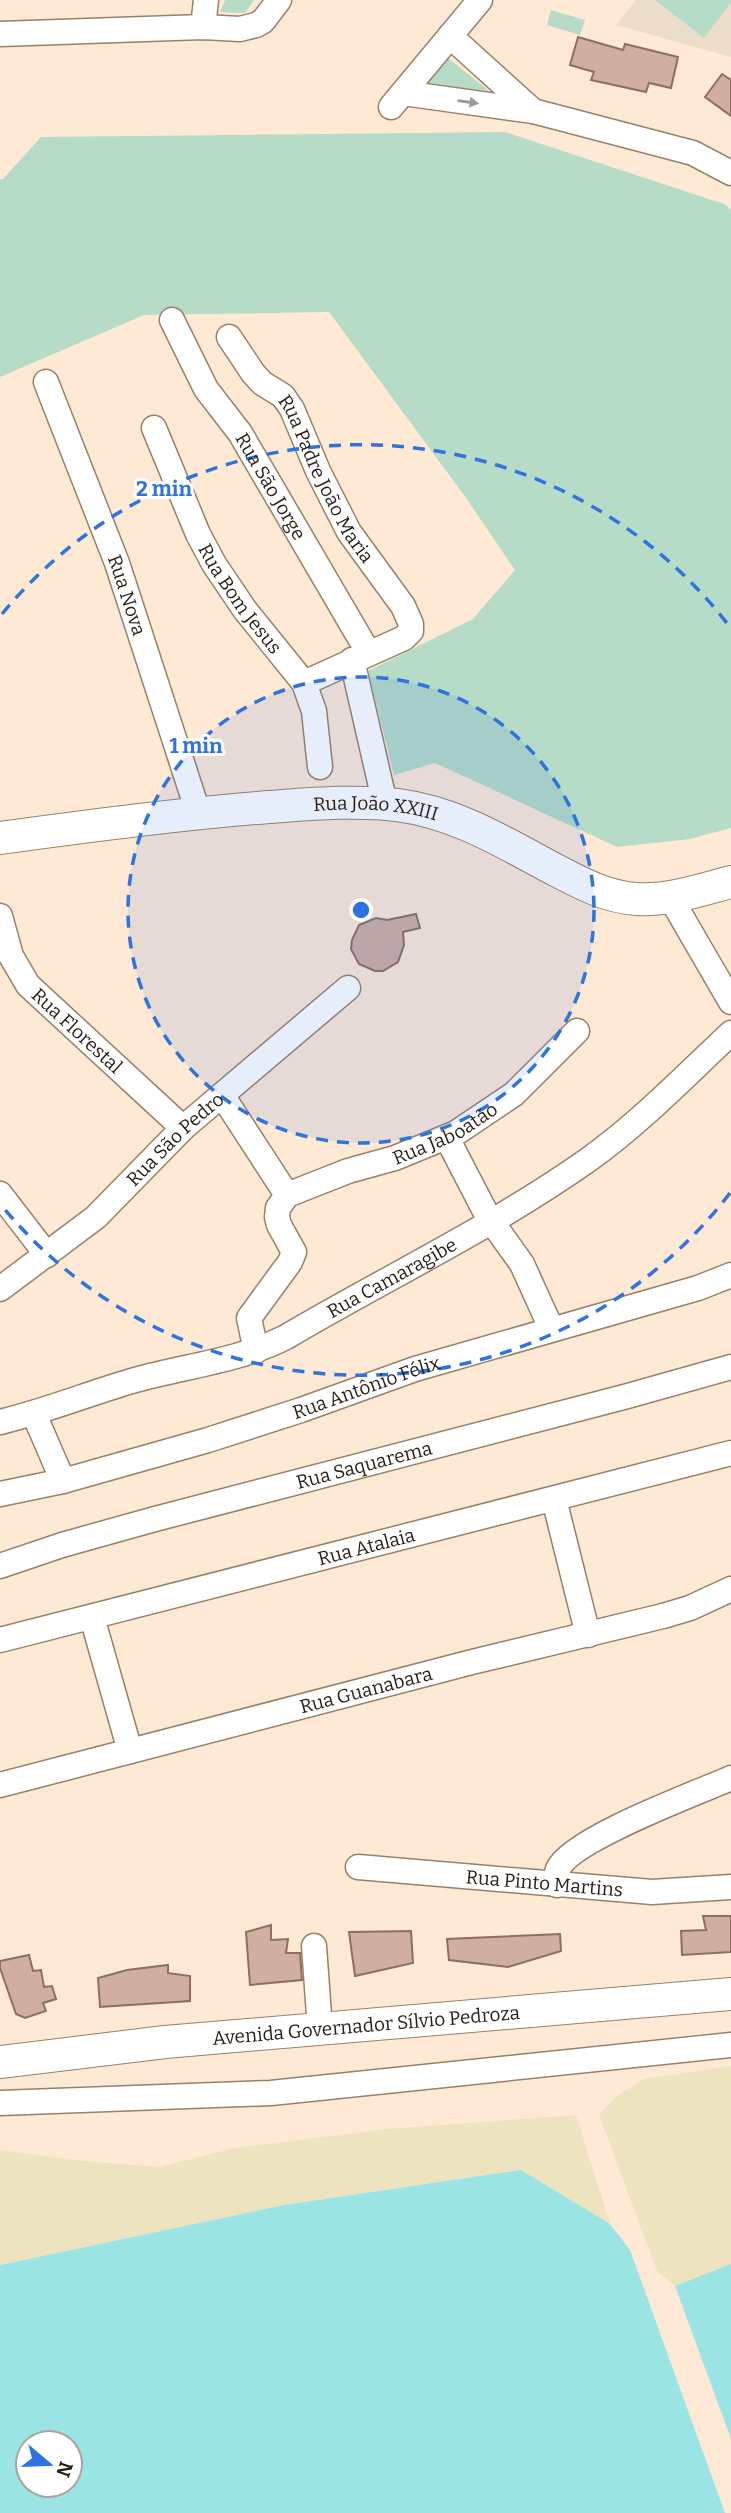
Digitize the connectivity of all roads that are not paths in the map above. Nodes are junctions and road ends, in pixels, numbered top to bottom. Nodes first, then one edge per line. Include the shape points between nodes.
1 (206, 0) edge
2 (279, 0) edge
3 (481, 0) edge
4 (203, 27) junction
5 (0, 34) edge
6 (450, 36) junction
7 (533, 110) junction
8 (731, 173) edge
9 (172, 320) dead end
10 (229, 337) dead end
11 (46, 382) dead end
12 (154, 428) dead end
13 (360, 656) junction
14 (304, 683) junction
15 (320, 766) dead end
16 (385, 804) junction
17 (198, 813) junction
18 (0, 838) edge
19 (731, 882) edge
20 (670, 897) junction
21 (0, 916) edge
22 (348, 988) dead end
23 (731, 1002) edge
24 (577, 1031) dead end
25 (731, 1033) edge
26 (222, 1096) junction
27 (183, 1128) junction
28 (447, 1138) junction
29 (0, 1194) edge
30 (288, 1195) junction
31 (491, 1221) junction
32 (47, 1255) junction
33 (731, 1275) edge
34 (0, 1289) edge
35 (551, 1328) junction
36 (256, 1351) junction
37 (731, 1367) edge
38 (34, 1414) junction
39 (0, 1422) edge
40 (731, 1453) edge
41 (63, 1481) junction
42 (0, 1494) edge
43 (554, 1499) junction
44 (0, 1566) edge
45 (731, 1589) edge
46 (92, 1617) junction
47 (588, 1635) junction
48 (0, 1640) edge
49 (130, 1751) junction
50 (731, 1778) edge
51 (0, 1785) edge
52 (358, 1867) dead end
53 (557, 1885) junction
54 (731, 1887) edge
55 (314, 1946) dead end
56 (731, 1994) edge
57 (320, 2029) junction
58 (731, 2045) edge
59 (0, 2062) edge
60 (0, 2104) edge

1 - 4 street
2 - 4 street via 256,25
3 - 6 street
4 - 5 street
6 - 7 street
6 -> 7 street via 397,100
7 - 8 street via 693,153
9 - 13 street, Rua São Jorge via 206,389 240,433
10 - 13 street, Rua Padre João Maria via 253,373 292,409 349,532 411,624 404,638
11 - 17 street, Rua Nova via 117,563
12 - 14 street, Rua Bom Jesus via 214,564
13 - 14 street
13 - 16 street, Rua São Jorge
14 - 15 street, Rua Bom Jesus via 314,711
16 - 17 main road, Rua João XXIII
16 - 20 main road, Rua João XXIII via 425,809 459,821 592,889 639,899
17 - 18 main road, Rua João XXIII
19 - 20 main road, Rua João XXIII
20 - 23 street
21 - 27 street, Rua Florestal via 11,956 28,985
22 - 26 street, Rua São Pedro
24 - 28 street, Rua Jaboatão via 514,1094
25 - 31 street, Rua Camaragibe via 613,1141
26 - 27 street, Rua São Pedro
26 - 30 street
27 - 32 street, Rua São Pedro via 96,1217
28 - 30 street, Rua Jaboatão
28 - 31 street
29 - 32 street
30 - 36 street via 277,1217 294,1252 249,1318
31 - 35 street via 522,1264
31 - 36 street, Rua Camaragibe
32 - 34 street, Rua São Pedro
33 - 35 street, Rua Antônio Félix
35 - 41 street, Rua Antônio Félix via 261,1423
36 - 38 street, Rua Camaragibe via 135,1380
37 - 44 street, Rua Saquarema via 155,1519
38 - 39 street, Rua Camaragibe
38 - 41 street
40 - 43 street, Rua Atalaia
41 - 42 street, Rua Antônio Félix
43 - 46 street, Rua Atalaia
43 - 47 street
45 - 47 street, Rua Guanabara via 690,1608
46 - 48 street, Rua Atalaia
46 - 49 street
47 - 49 street, Rua Guanabara
49 - 51 street, Rua Guanabara
50 - 53 street via 597,1838 558,1868
52 - 53 street, Rua Pinto Martins
53 - 54 street, Rua Pinto Martins via 652,1892
55 - 57 street
56 - 57 main road, Avenida Governador Sílvio Pedroza
57 - 59 main road, Avenida Governador Sílvio Pedroza
58 - 60 street via 271,2093

